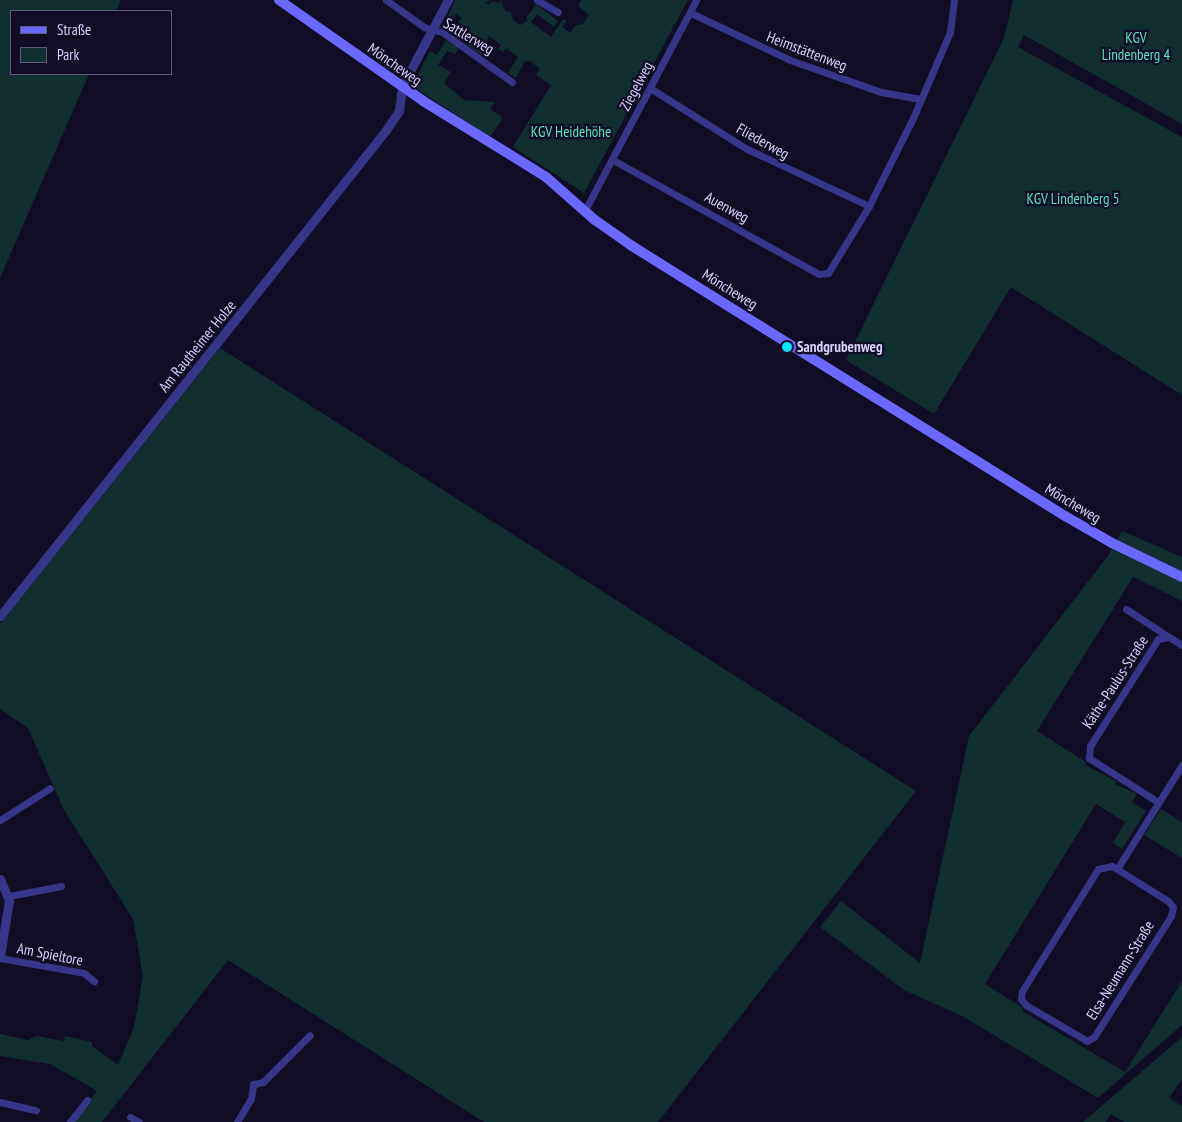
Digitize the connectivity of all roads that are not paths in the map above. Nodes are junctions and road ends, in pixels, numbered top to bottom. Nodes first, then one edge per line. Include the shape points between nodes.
1 (280, 0) edge
2 (386, 0) edge
3 (448, 0) edge
4 (537, 0) edge
5 (696, 0) edge
6 (952, 1) edge
7 (558, 12) dead end
8 (691, 13) junction
9 (434, 30) junction
10 (512, 82) dead end
11 (402, 86) junction
12 (650, 88) junction
13 (919, 99) junction
14 (613, 160) junction
15 (869, 206) junction
16 (585, 210) junction
17 (1182, 577) edge
18 (1126, 609) dead end
19 (0, 616) edge
20 (1169, 637) junction
21 (1182, 645) edge
22 (1182, 765) edge
23 (50, 788) dead end
24 (1158, 802) junction
25 (0, 820) edge
26 (1117, 869) junction
27 (0, 879) edge
28 (61, 886) dead end
29 (9, 896) junction
30 (0, 958) edge
31 (94, 980) dead end
32 (310, 1035) dead end
33 (87, 1100) dead end
34 (0, 1102) edge
35 (36, 1110) dead end
36 (130, 1117) dead end
37 (70, 1122) edge
38 (139, 1122) edge
39 (237, 1122) edge

1 - 11 main road, Möncheweg
2 - 9 street, Sattlerweg via 424,27
3 - 9 street
4 - 7 street
5 - 8 street, Ziegelweg
6 - 13 street via 950,32
8 - 12 street, Ziegelweg
8 - 13 street, Heimstättenweg via 790,60 881,92
9 - 10 street, Sattlerweg
9 - 11 street
11 - 16 main road, Möncheweg via 546,177
11 - 19 street, Am Rautheimer Holze via 399,112 386,130
12 - 14 street, Ziegelweg
12 - 15 street, Fliederweg via 747,149
13 - 15 street via 913,118
14 - 15 street, Auenweg via 819,274 828,273
14 - 16 street, Ziegelweg
16 - 17 main road, Möncheweg via 648,256 1057,511 1112,543
18 - 20 street, Käthe-Paulus-Straße
20 - 21 street, Käthe-Paulus-Straße
20 - 24 street, Käthe-Paulus-Straße via 1158,639 1090,746 1089,758
22 - 24 street
23 - 25 street
24 - 26 street
26 - 26 street, Elsa-Neumann-Straße via 1173,907 1171,916 1088,1042 1026,1006 1021,999 1022,990 1098,869 1112,866
27 - 29 street
28 - 29 street
29 - 30 street
30 - 31 street, Am Spieltore via 84,973
32 - 39 street via 263,1082 253,1084 251,1099
33 - 37 street
34 - 35 street
36 - 38 street

